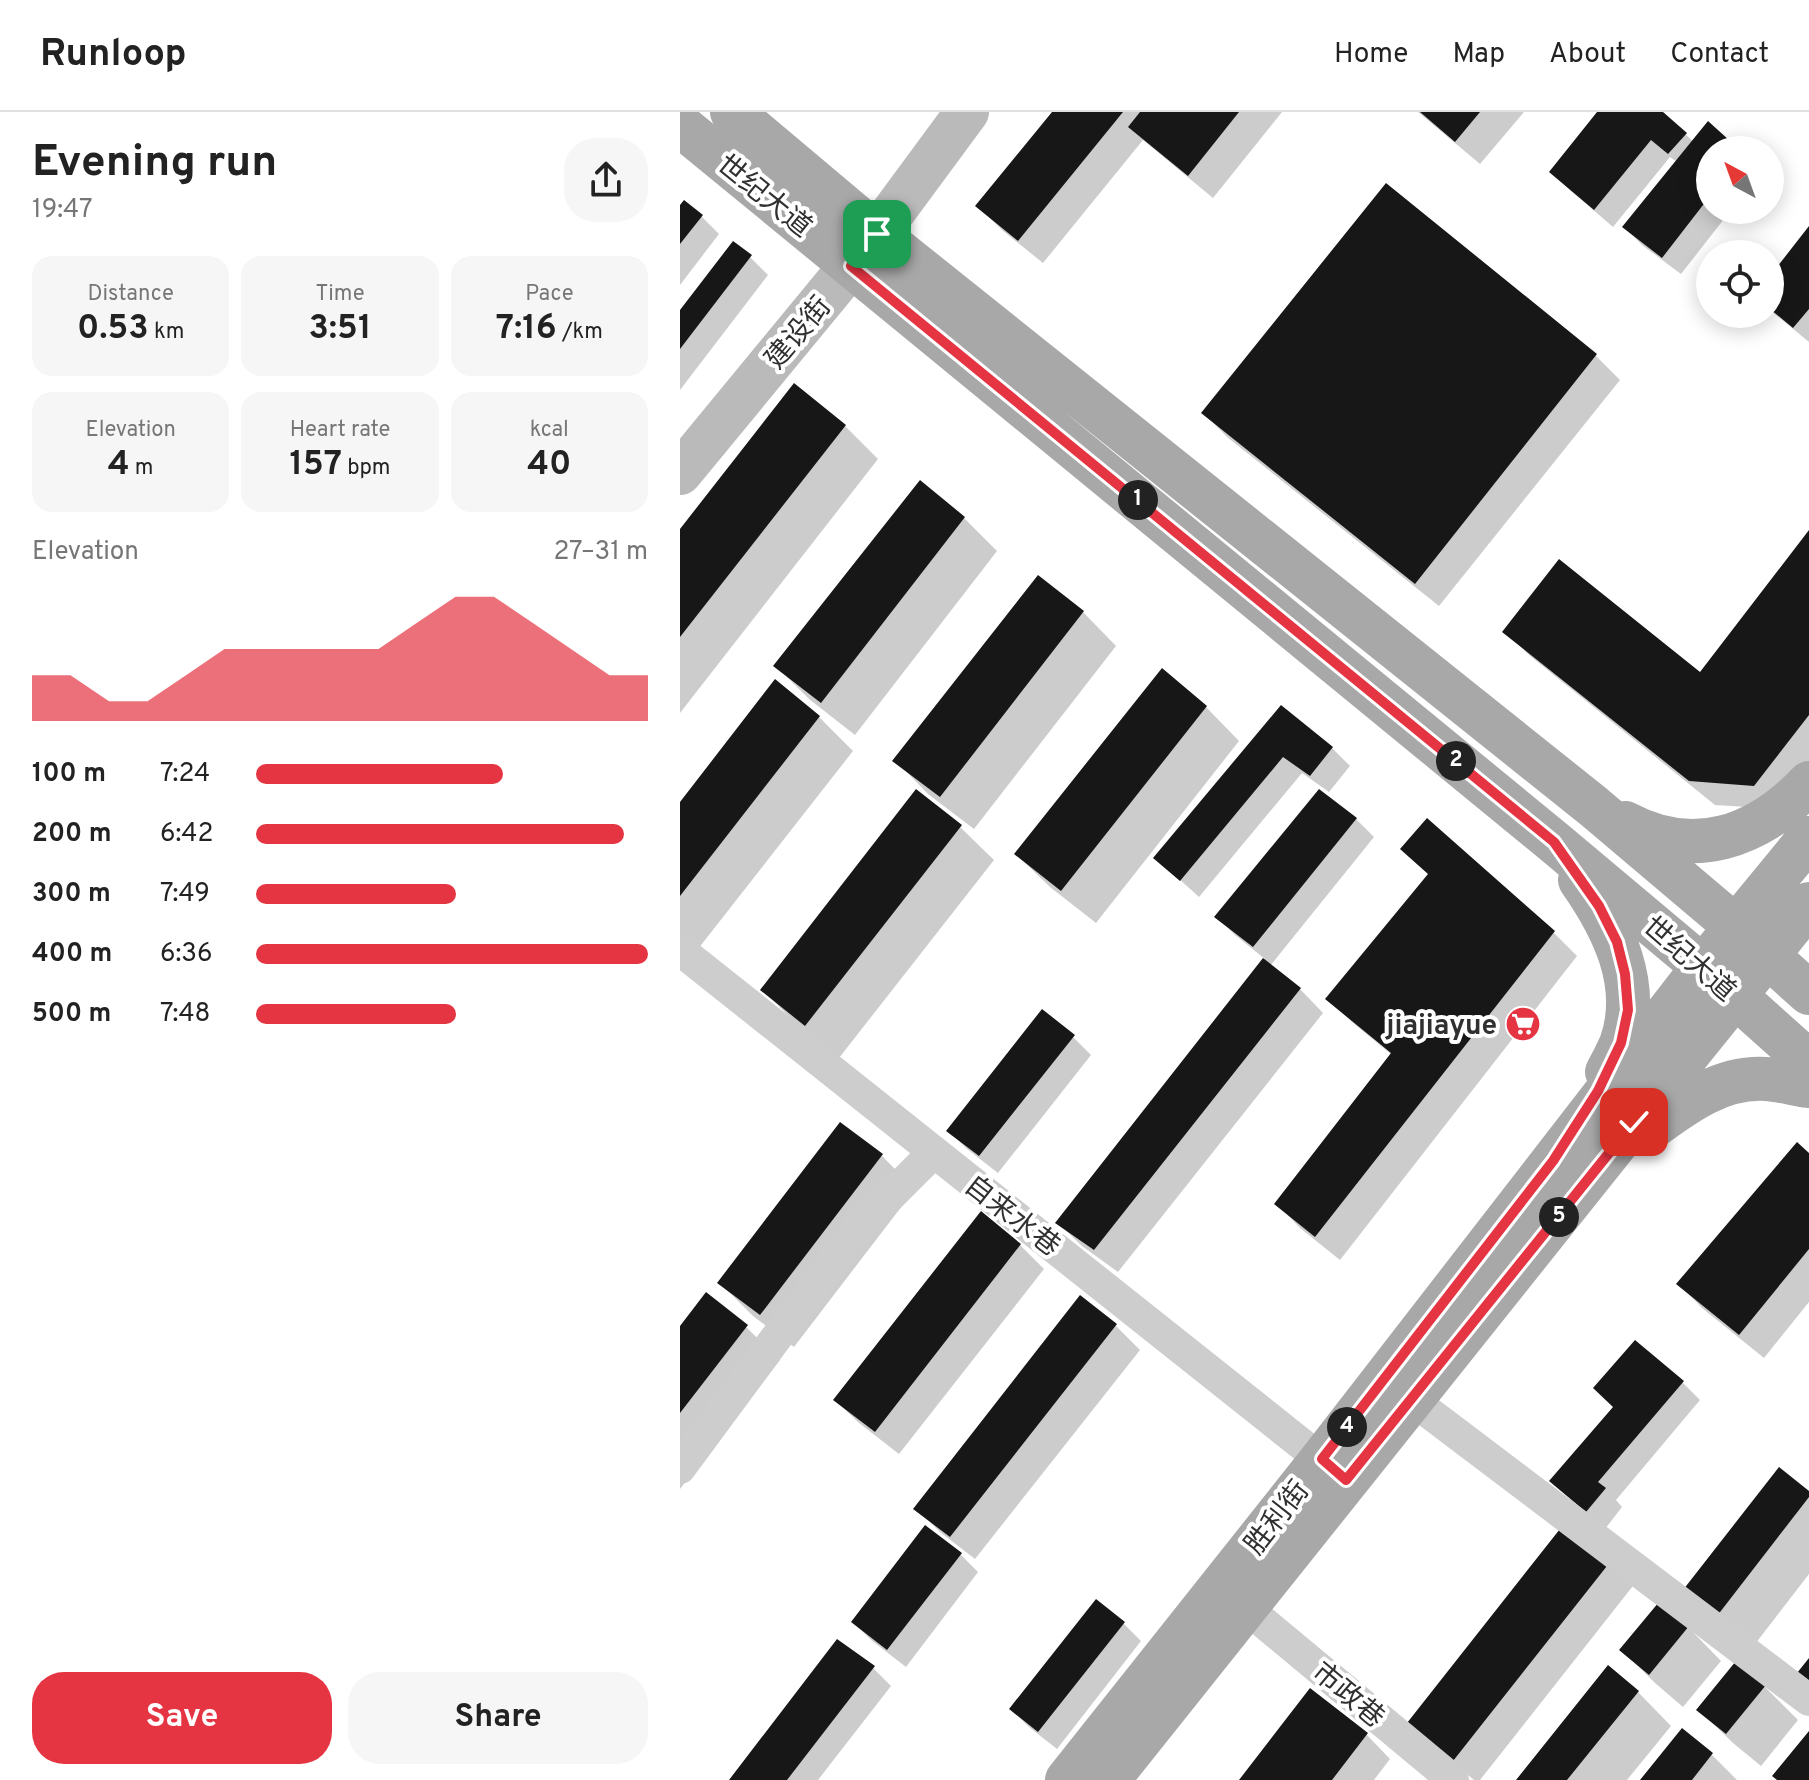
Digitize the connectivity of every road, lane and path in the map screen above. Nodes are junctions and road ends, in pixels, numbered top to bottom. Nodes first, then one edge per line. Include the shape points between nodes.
1 (732, 112) edge
2 (967, 112) edge
3 (680, 125) edge
4 (864, 250) junction
5 (680, 473) edge
6 (1809, 783) edge
7 (1593, 806) junction
8 (1809, 838) edge
9 (1554, 842) junction
10 (1809, 904) edge
11 (1752, 941) junction
12 (680, 950) edge
13 (1718, 982) junction
14 (1809, 993) edge
15 (1809, 1062) edge
16 (1809, 1086) edge
17 (934, 1152) junction
18 (1569, 1173) junction
19 (1411, 1399) junction
20 (680, 1468) edge
21 (1334, 1470) junction
22 (1245, 1607) junction
23 (1809, 1700) edge
24 (1067, 1780) edge
25 (1108, 1780) edge
26 (1453, 1780) edge

1 - 4 main road, 世纪大道
2 - 4 street, 建设街
3 - 4 main road, 世纪大道
4 - 5 street, 建设街
4 - 7 main road, 世纪大道
4 - 9 main road, 世纪大道
6 - 7 main road via 1752,828 1697,843 1637,830
7 - 11 main road, 世纪大道
8 - 11 main road, 胜利街
9 - 13 main road, 世纪大道
9 - 18 main road via 1617,942 1628,1010 1621,1043
10 - 11 main road, 胜利街
11 - 13 main road, 胜利街
11 - 14 main road, 世纪大道
12 - 17 street, 自来水巷
13 - 15 main road, 世纪大道
13 - 18 main road, 胜利街
16 - 18 main road via 1744,1079 1716,1087
17 - 20 street via 855,1231
17 - 21 street, 自来水巷
18 - 19 main road, 胜利街
18 - 21 main road, 胜利街
19 - 21 main road, 胜利街
19 - 23 street
21 - 22 main road, 胜利街
21 - 24 main road, 胜利街
22 - 25 main road, 胜利街
22 - 26 street, 市政巷

